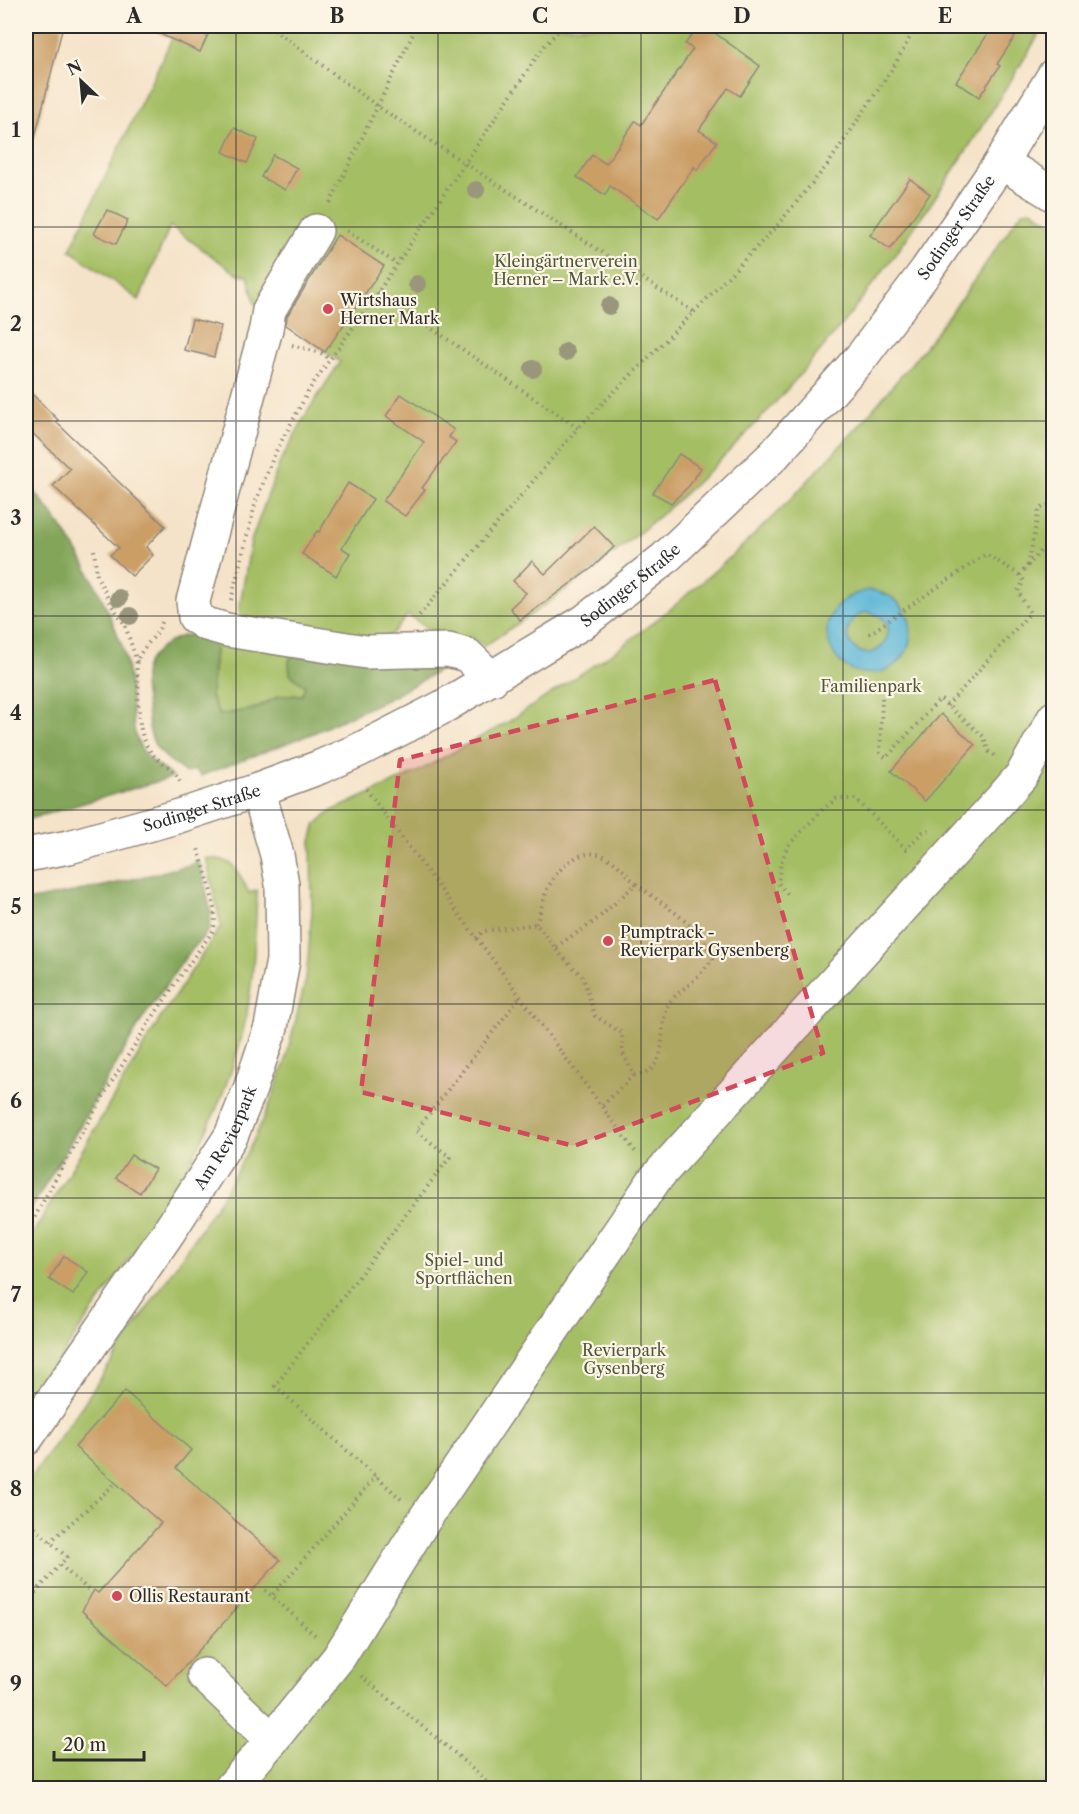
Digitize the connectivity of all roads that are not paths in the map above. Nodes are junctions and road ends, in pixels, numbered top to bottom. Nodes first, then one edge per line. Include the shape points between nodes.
1 (1053, 75) edge
2 (1001, 162) junction
3 (1053, 195) edge
4 (318, 227) road end
5 (492, 679) junction
6 (1053, 718) edge
7 (258, 790) junction
8 (26, 855) edge
9 (26, 1439) edge
10 (204, 1675) dead end
11 (273, 1740) junction
12 (231, 1788) edge

1 - 2 main road, Sodinger Straße
2 - 3 main road
2 - 5 main road, Sodinger Straße via 863,355 772,456 664,559 585,621
4 - 5 main road via 269,310 193,601 195,617 227,630 366,652 448,650 467,655
5 - 7 main road, Sodinger Straße via 359,750
6 - 11 main road via 1022,775 655,1179 424,1520 339,1657
7 - 8 main road, Sodinger Straße via 69,847
7 - 9 main road, Am Revierpark via 282,884 283,960 271,1027 250,1089 231,1136
10 - 11 main road
11 - 12 main road

